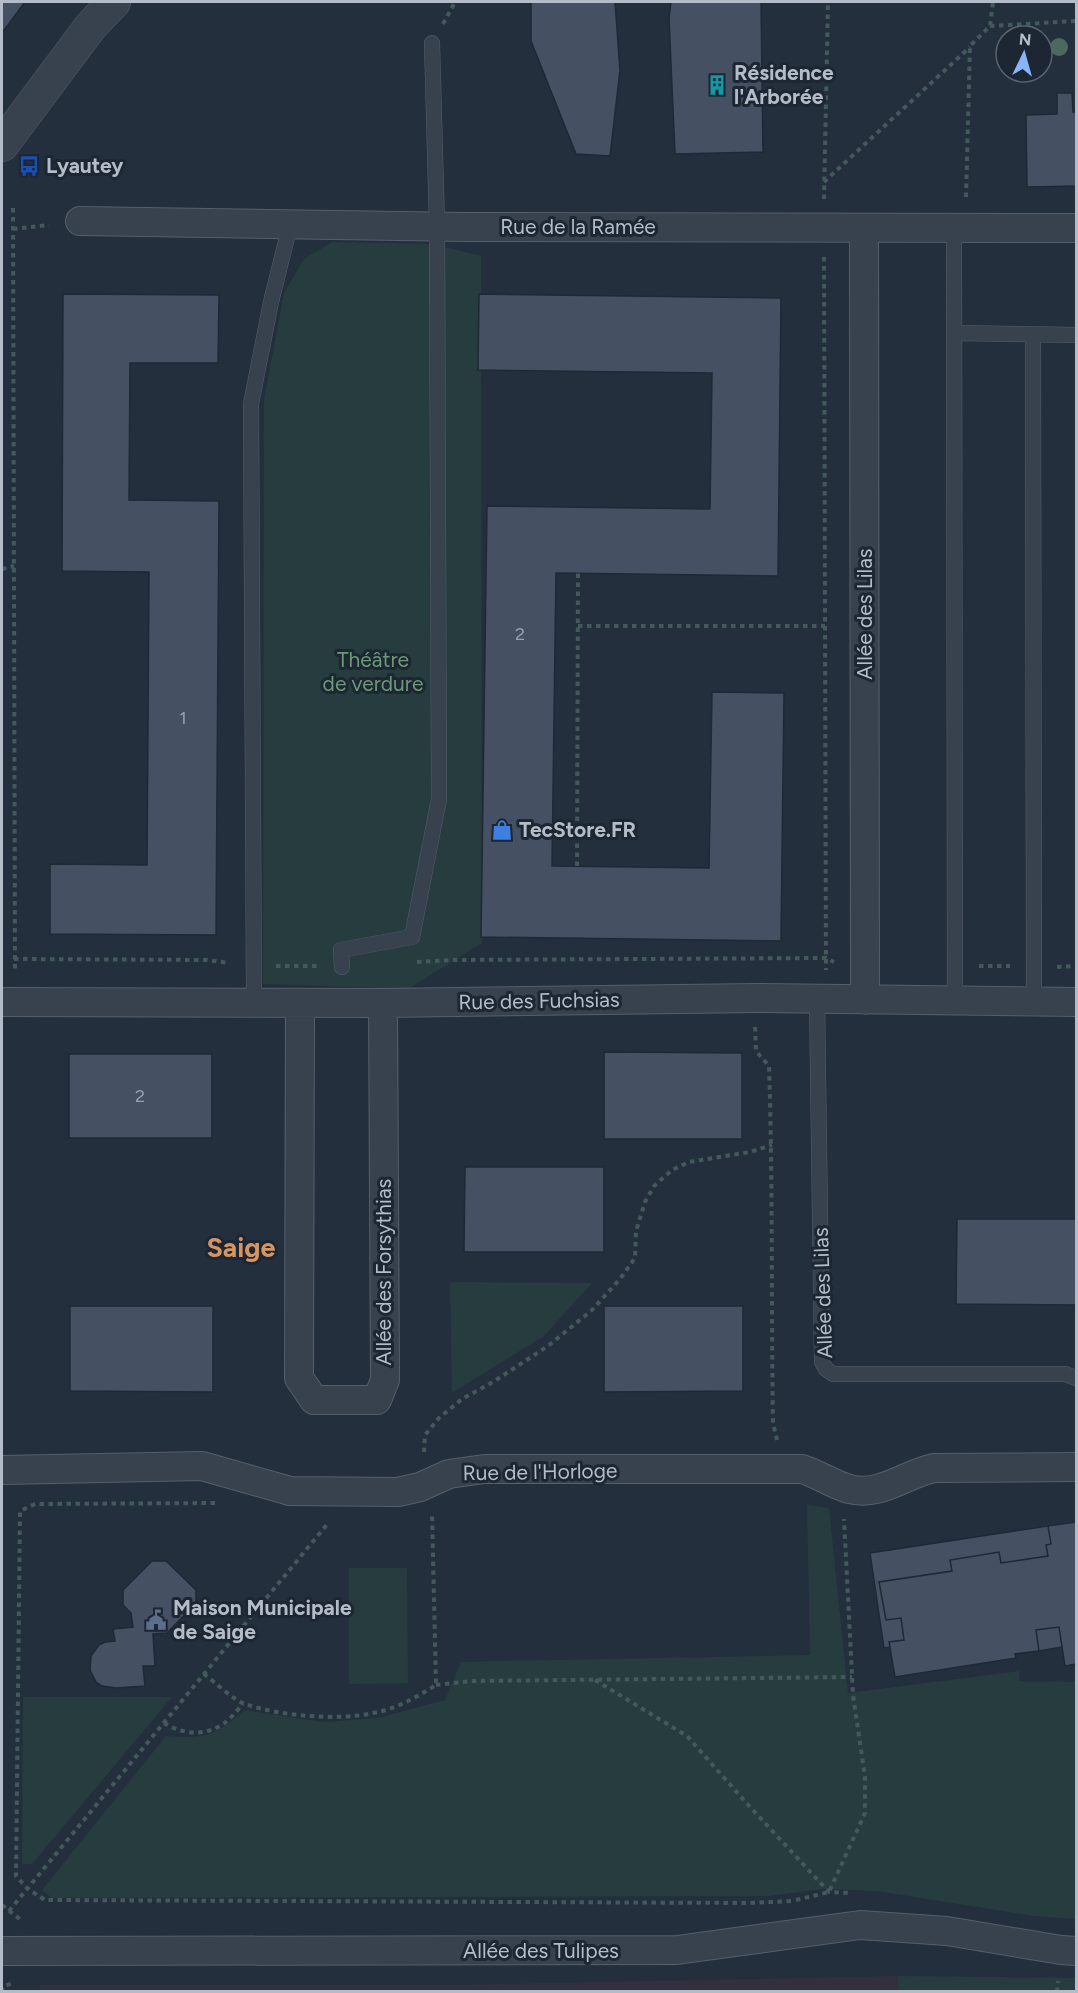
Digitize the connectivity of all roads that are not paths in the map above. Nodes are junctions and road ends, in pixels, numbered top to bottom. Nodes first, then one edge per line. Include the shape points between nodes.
1 (114, 2) edge
2 (432, 43) dead end
3 (2, 145) edge
4 (80, 221) road end
5 (290, 225) junction
6 (436, 225) junction
7 (864, 228) junction
8 (954, 228) junction
9 (1077, 228) edge
10 (954, 333) junction
11 (1033, 334) junction
12 (1077, 335) edge
13 (342, 967) dead end
14 (821, 999) junction
15 (865, 1000) junction
16 (955, 1000) junction
17 (1034, 1001) junction
18 (8, 1002) edge
19 (1077, 1002) edge
20 (254, 1003) junction
21 (300, 1003) junction
22 (383, 1003) junction
23 (1077, 1378) edge
24 (1077, 1467) edge
25 (2, 1470) edge
26 (1077, 1950) edge
27 (2, 1951) edge

1 - 3 street via 91,26
2 - 6 lane
4 - 5 street, Rue de la Ramée
5 - 6 street, Rue de la Ramée
5 - 20 lane via 251,404
6 - 7 street, Rue de la Ramée
6 - 13 lane via 439,799 412,937 341,950
7 - 8 street, Rue de la Ramée
7 - 15 street, Allée des Lilas
8 - 9 street, Rue de la Ramée
8 - 10 lane
10 - 11 lane
10 - 16 lane
11 - 12 lane
11 - 17 lane
14 - 15 street, Rue des Fuchsias
14 - 22 street, Rue des Fuchsias
14 - 23 lane, Allée des Lilas via 822,1362 826,1369 832,1374 1065,1374
15 - 16 street, Rue des Fuchsias
16 - 17 street, Rue des Fuchsias
17 - 19 street, Rue des Fuchsias
18 - 20 street, Rue des Fuchsias
20 - 21 street, Rue des Fuchsias
21 - 22 street, Rue des Fuchsias
21 - 22 street, Allée des Forsythias via 299,1378 314,1400 377,1400 385,1380
24 - 25 street, Rue de l'Horloge via 934,1468 871,1490 848,1488 801,1469 484,1469 449,1474 426,1497 398,1491 290,1491 202,1466
26 - 27 street, Allée des Tulipes via 947,1931 860,1925 676,1950

